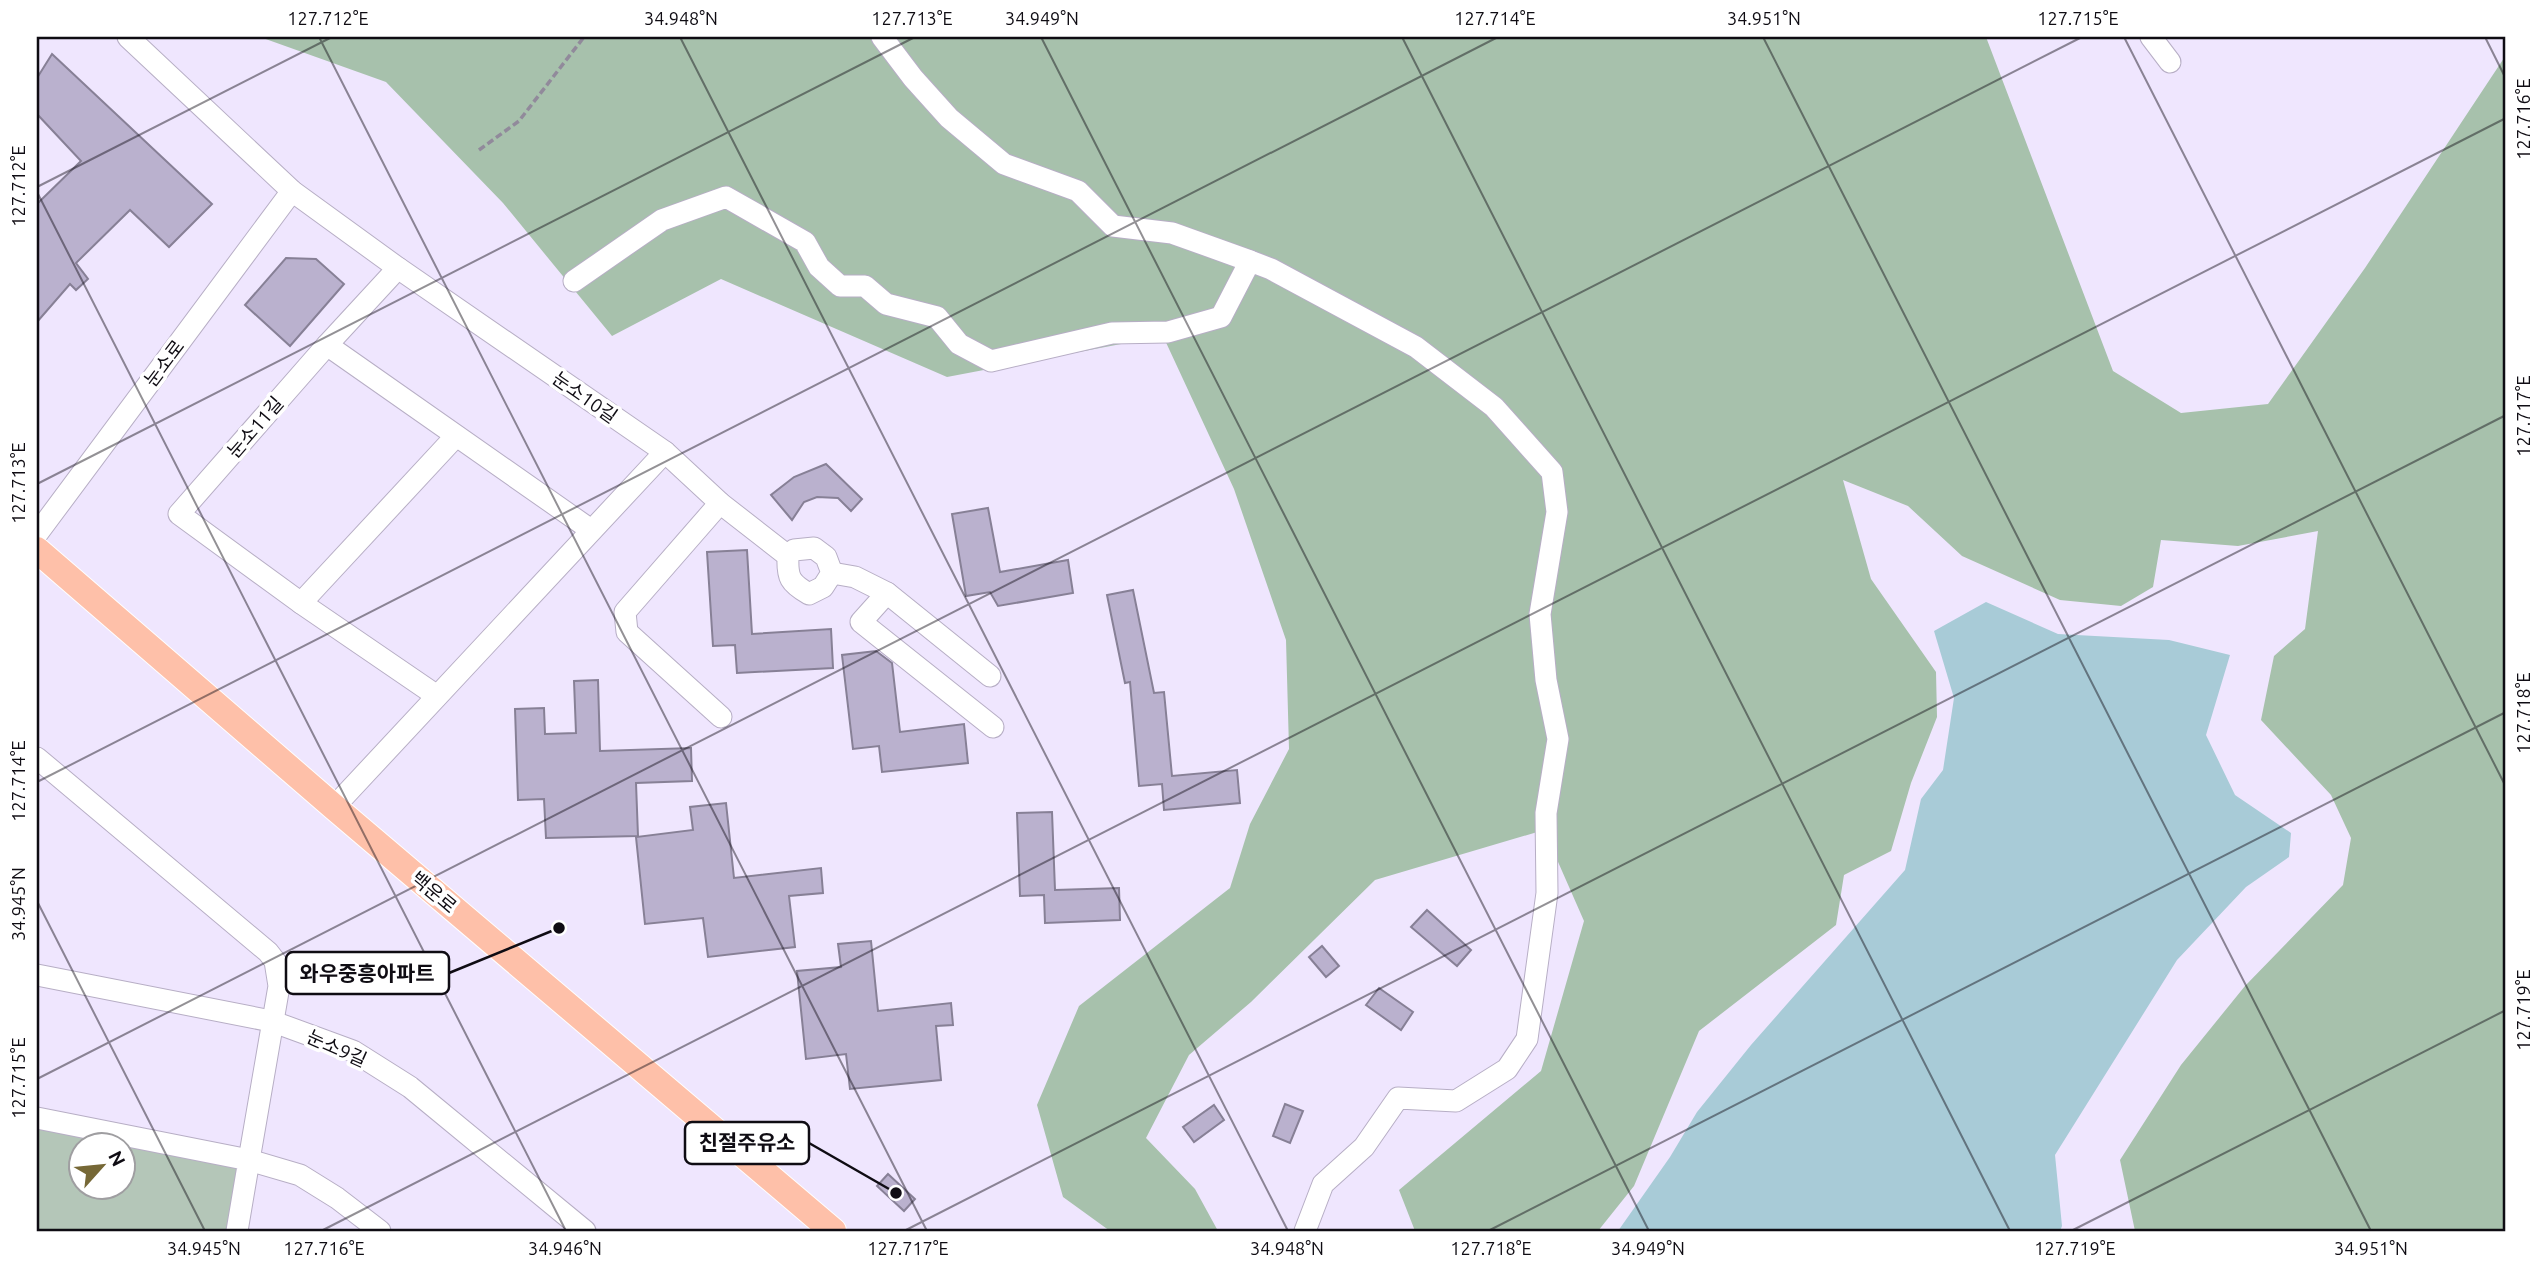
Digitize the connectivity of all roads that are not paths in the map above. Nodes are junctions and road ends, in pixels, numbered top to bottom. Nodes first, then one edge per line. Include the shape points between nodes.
1 (128, 37) edge
2 (882, 37) edge
3 (2151, 37) edge
4 (2170, 62) dead end
5 (292, 191) junction
6 (1251, 261) junction
7 (398, 268) junction
8 (574, 281) dead end
9 (327, 345) junction
10 (456, 436) junction
11 (665, 452) junction
12 (720, 503) junction
13 (592, 530) junction
14 (37, 534) edge
15 (37, 550) edge
16 (788, 556) junction
17 (832, 573) junction
18 (887, 593) junction
19 (301, 603) junction
20 (990, 676) dead end
21 (437, 696) junction
22 (721, 717) dead end
23 (993, 727) dead end
24 (37, 758) edge
25 (334, 807) junction
26 (37, 975) edge
27 (273, 1022) junction
28 (37, 1118) edge
29 (249, 1160) junction
30 (237, 1231) edge
31 (380, 1231) edge
32 (585, 1231) edge
33 (833, 1231) edge
34 (1305, 1231) edge

1 - 5 street, 눈소10길
2 - 6 street via 949,118 1004,164 1078,191 1113,226 1172,233
3 - 4 street
5 - 7 street, 눈소10길
5 - 14 street, 눈소로
6 - 8 street via 1220,317 1168,332 1112,333 991,361 959,344 937,317 886,304 865,286 839,286 819,267 806,242 726,197 662,220
6 - 34 street via 1416,347 1493,407 1552,471 1557,512 1540,614 1558,739 1546,813 1546,893 1527,1040 1507,1069 1456,1101 1398,1098 1364,1147 1323,1184
7 - 9 street
7 - 11 street, 눈소10길
9 - 10 street
9 - 19 street, 눈소11길 via 179,514
10 - 13 street
10 - 19 street
11 - 12 street, 눈소10길
11 - 13 street
12 - 16 street, 눈소10길
12 - 22 street via 625,612 627,632
13 - 21 street
15 - 25 main road, 백운로
16 - 17 street via 794,550 814,548 826,557
16 - 17 street via 787,571 794,586 809,594 823,587
17 - 18 street via 855,577
18 - 20 street
18 - 23 street via 861,622
19 - 21 street, 눈소11길
21 - 25 street
24 - 27 street via 268,952 279,972
25 - 33 main road, 백운로
26 - 27 street, 눈소9길
27 - 29 street
27 - 32 street, 눈소9길 via 353,1051 410,1087
28 - 29 street
29 - 30 street
29 - 31 street via 300,1175

